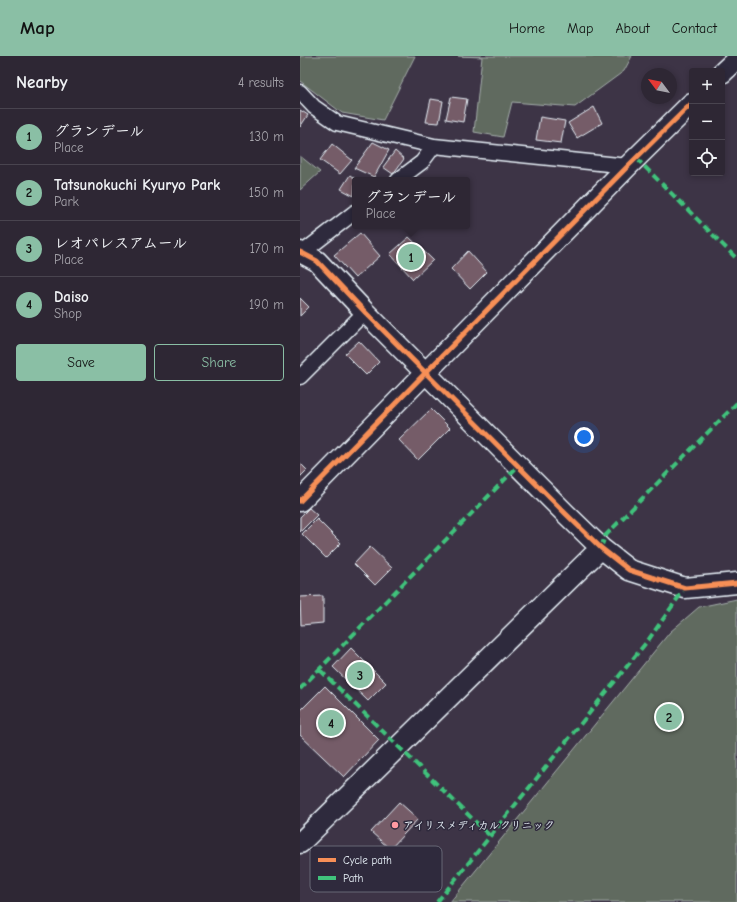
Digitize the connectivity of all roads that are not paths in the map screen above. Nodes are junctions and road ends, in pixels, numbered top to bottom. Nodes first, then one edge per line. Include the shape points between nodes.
1 (737, 59) edge
2 (725, 70) edge
3 (300, 92) edge
4 (690, 104) edge
5 (434, 146) junction
6 (628, 166) junction
7 (402, 177) edge
8 (352, 214) edge
9 (301, 252) edge
10 (365, 312) junction
11 (426, 373) junction
12 (300, 377) edge
13 (300, 501) edge
14 (601, 548) junction
15 (737, 583) edge
16 (300, 843) edge

1 - 2 street
3 - 5 street via 314,107 337,123
4 - 6 street
5 - 6 street
5 - 7 street via 422,162
6 - 11 street
8 - 9 street
9 - 10 street via 317,261
10 - 11 street
10 - 12 street
11 - 13 street
11 - 14 street
14 - 15 street via 629,570 685,588
14 - 16 street

